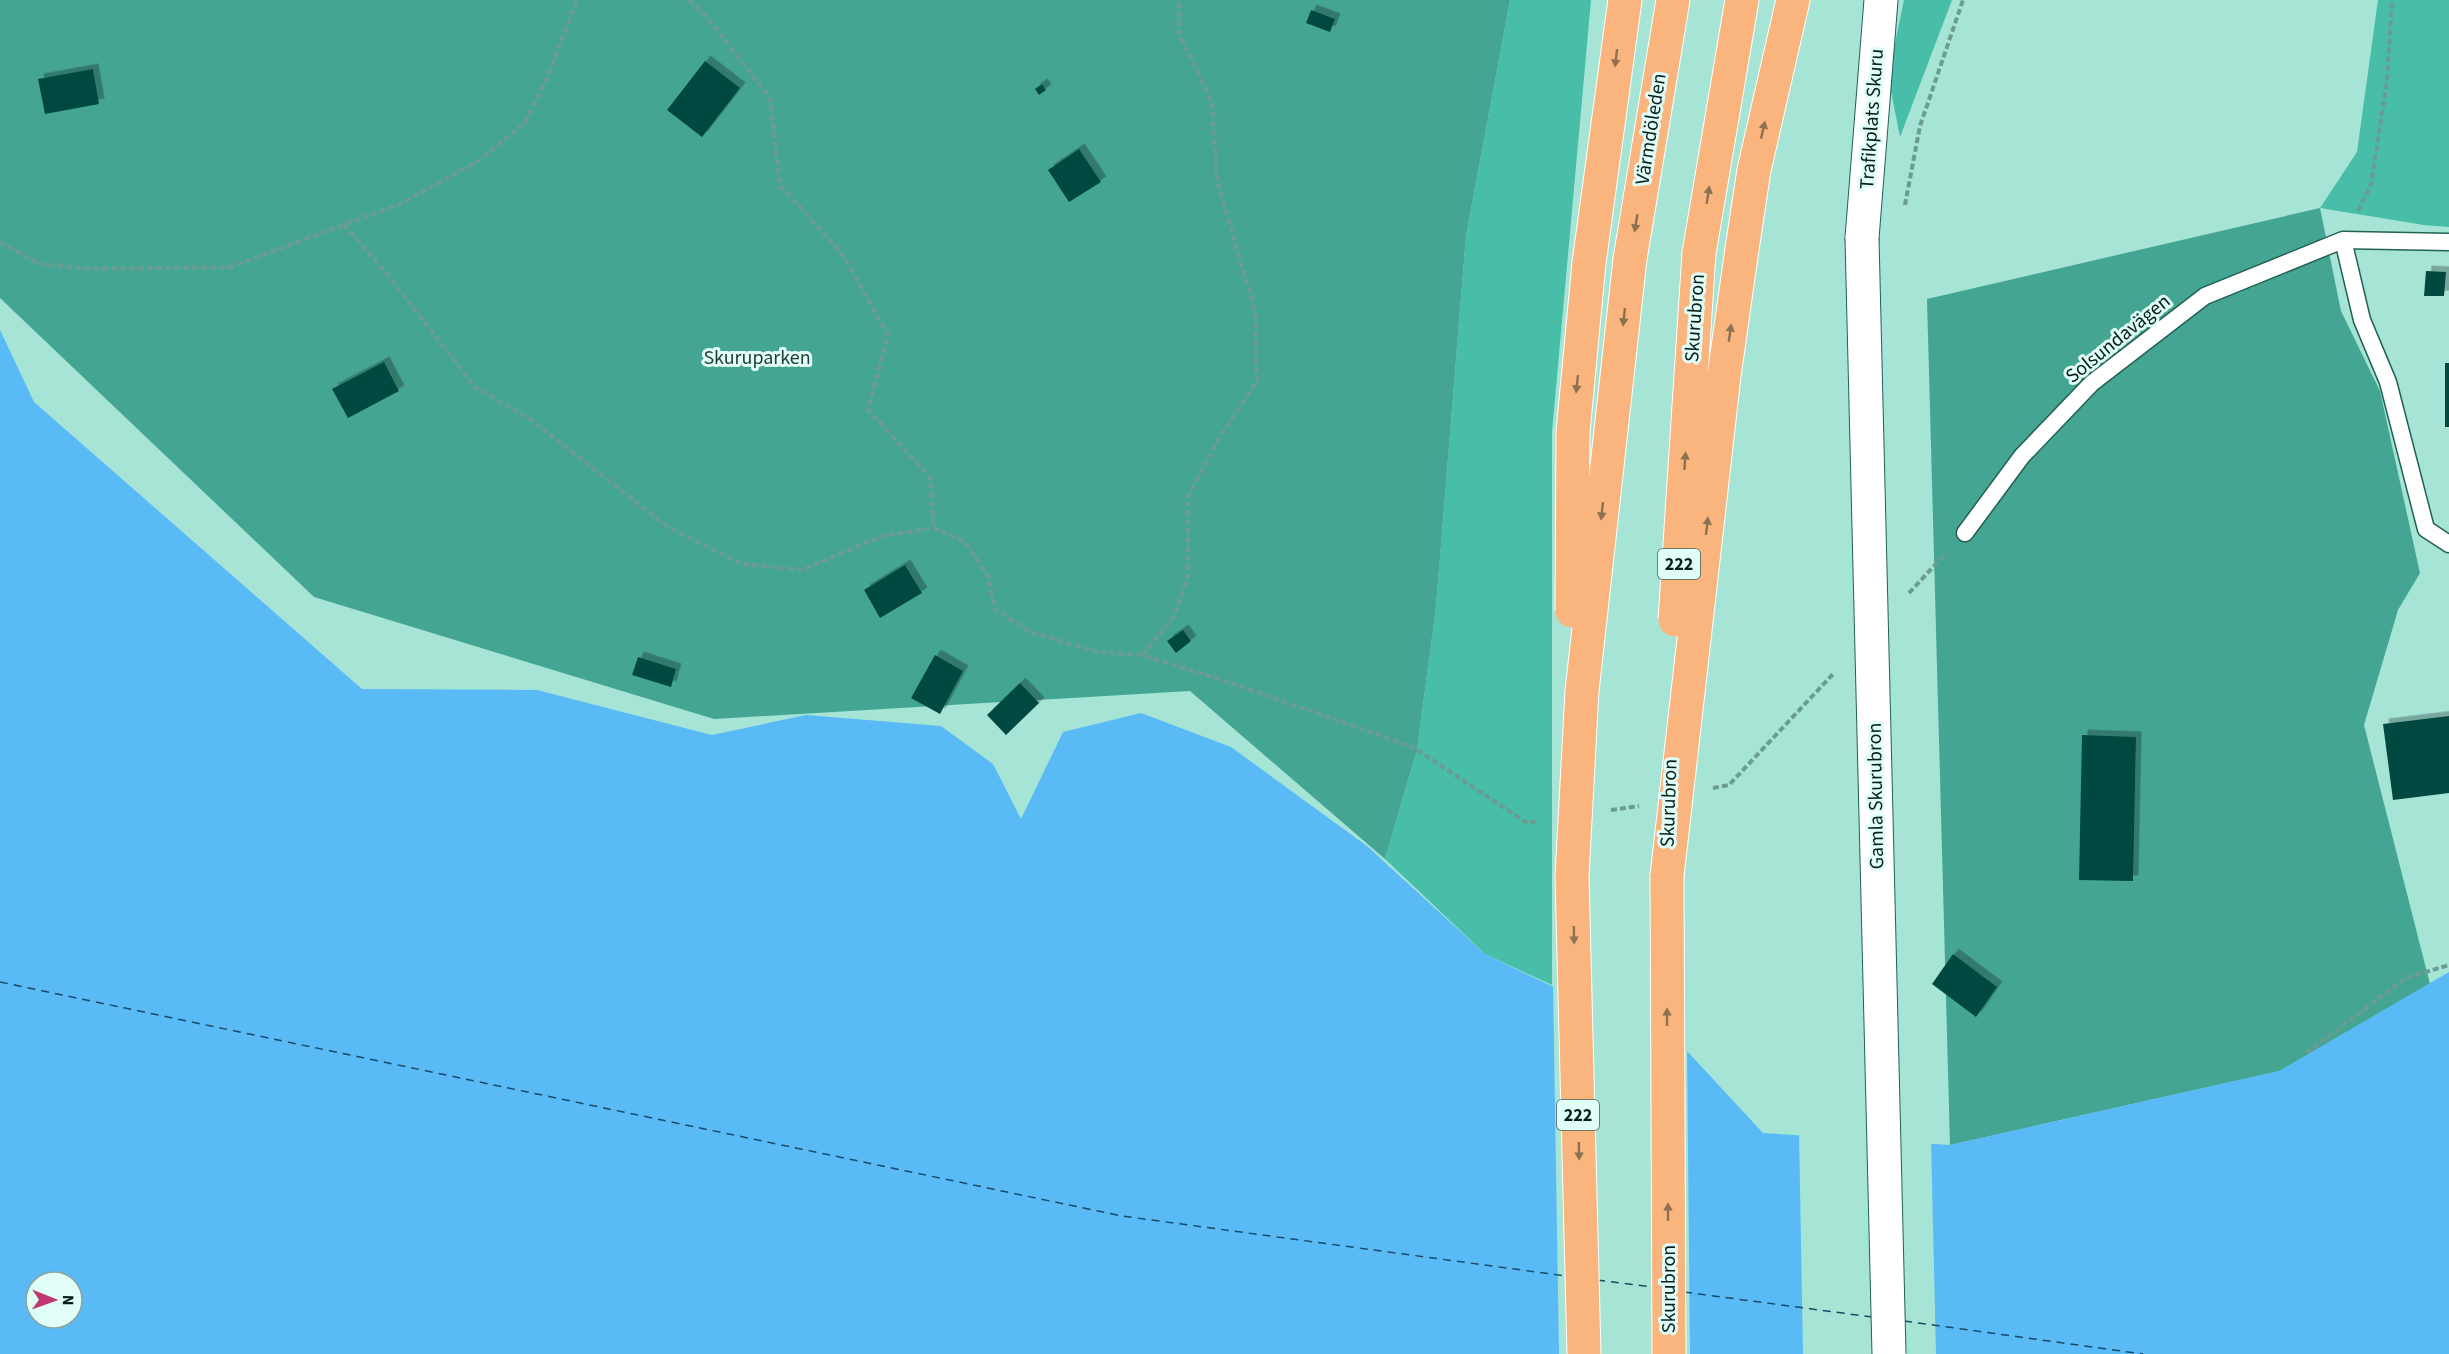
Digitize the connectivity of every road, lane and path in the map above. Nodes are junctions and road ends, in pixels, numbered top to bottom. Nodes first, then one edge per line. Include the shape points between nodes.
1 (577, 0) edge
2 (689, 0) edge
3 (1179, 0) edge
4 (1625, 0) edge
5 (1673, 0) edge
6 (1742, 0) edge
7 (1793, 0) edge
8 (1881, 0) edge
9 (1963, 0) edge
10 (2392, 0) edge
11 (1903, 213) dead end
12 (344, 225) junction
13 (1862, 238) joint
14 (2343, 240) junction
15 (0, 242) edge
16 (2449, 242) edge
17 (934, 528) junction
18 (1965, 533) dead end
19 (2449, 544) edge
20 (1098, 652) dead end
21 (1142, 655) dead end
22 (1572, 876) junction
23 (1667, 876) junction
24 (2449, 965) edge
25 (2306, 1053) dead end
26 (1584, 1354) edge
27 (1669, 1354) edge
28 (1889, 1354) edge

1 - 12 path via 525,123 478,161 402,203
2 - 17 path via 770,97 780,185 843,255 888,335 868,410 930,477
3 - 21 path via 1179,34 1212,102 1217,181 1255,311 1257,381 1216,443 1188,497 1188,576 1174,617
4 -> 22 highway, bridge via 1589,263 1573,432
5 -> 22 highway, Värmdöleden / 222, bridge via 1630,259 1582,691
23 -> 6 highway, Skurubron / 222, bridge via 1674,632 1699,253
23 -> 7 highway, bridge via 1742,249 1754,170
8 - 13 main road, Trafikplats Skuru
9 - 11 path via 1920,126
10 - 14 path via 2388,80 2371,185
12 - 15 path via 231,267 93,269 39,264
12 - 17 path via 475,387 530,419 668,527 742,564 802,570 882,536
13 - 28 main road, Gamla Skurubron, bridge
14 - 16 lane, Solsundavägen
14 - 18 lane, Solsundavägen via 2205,296 2092,383 2022,456
14 - 19 lane via 2362,320 2388,382 2426,529
17 - 20 path via 965,542 988,576 995,609 1030,632
22 -> 26 highway, 222
27 -> 23 highway, Skurubron / 222
24 - 25 path via 2406,978

